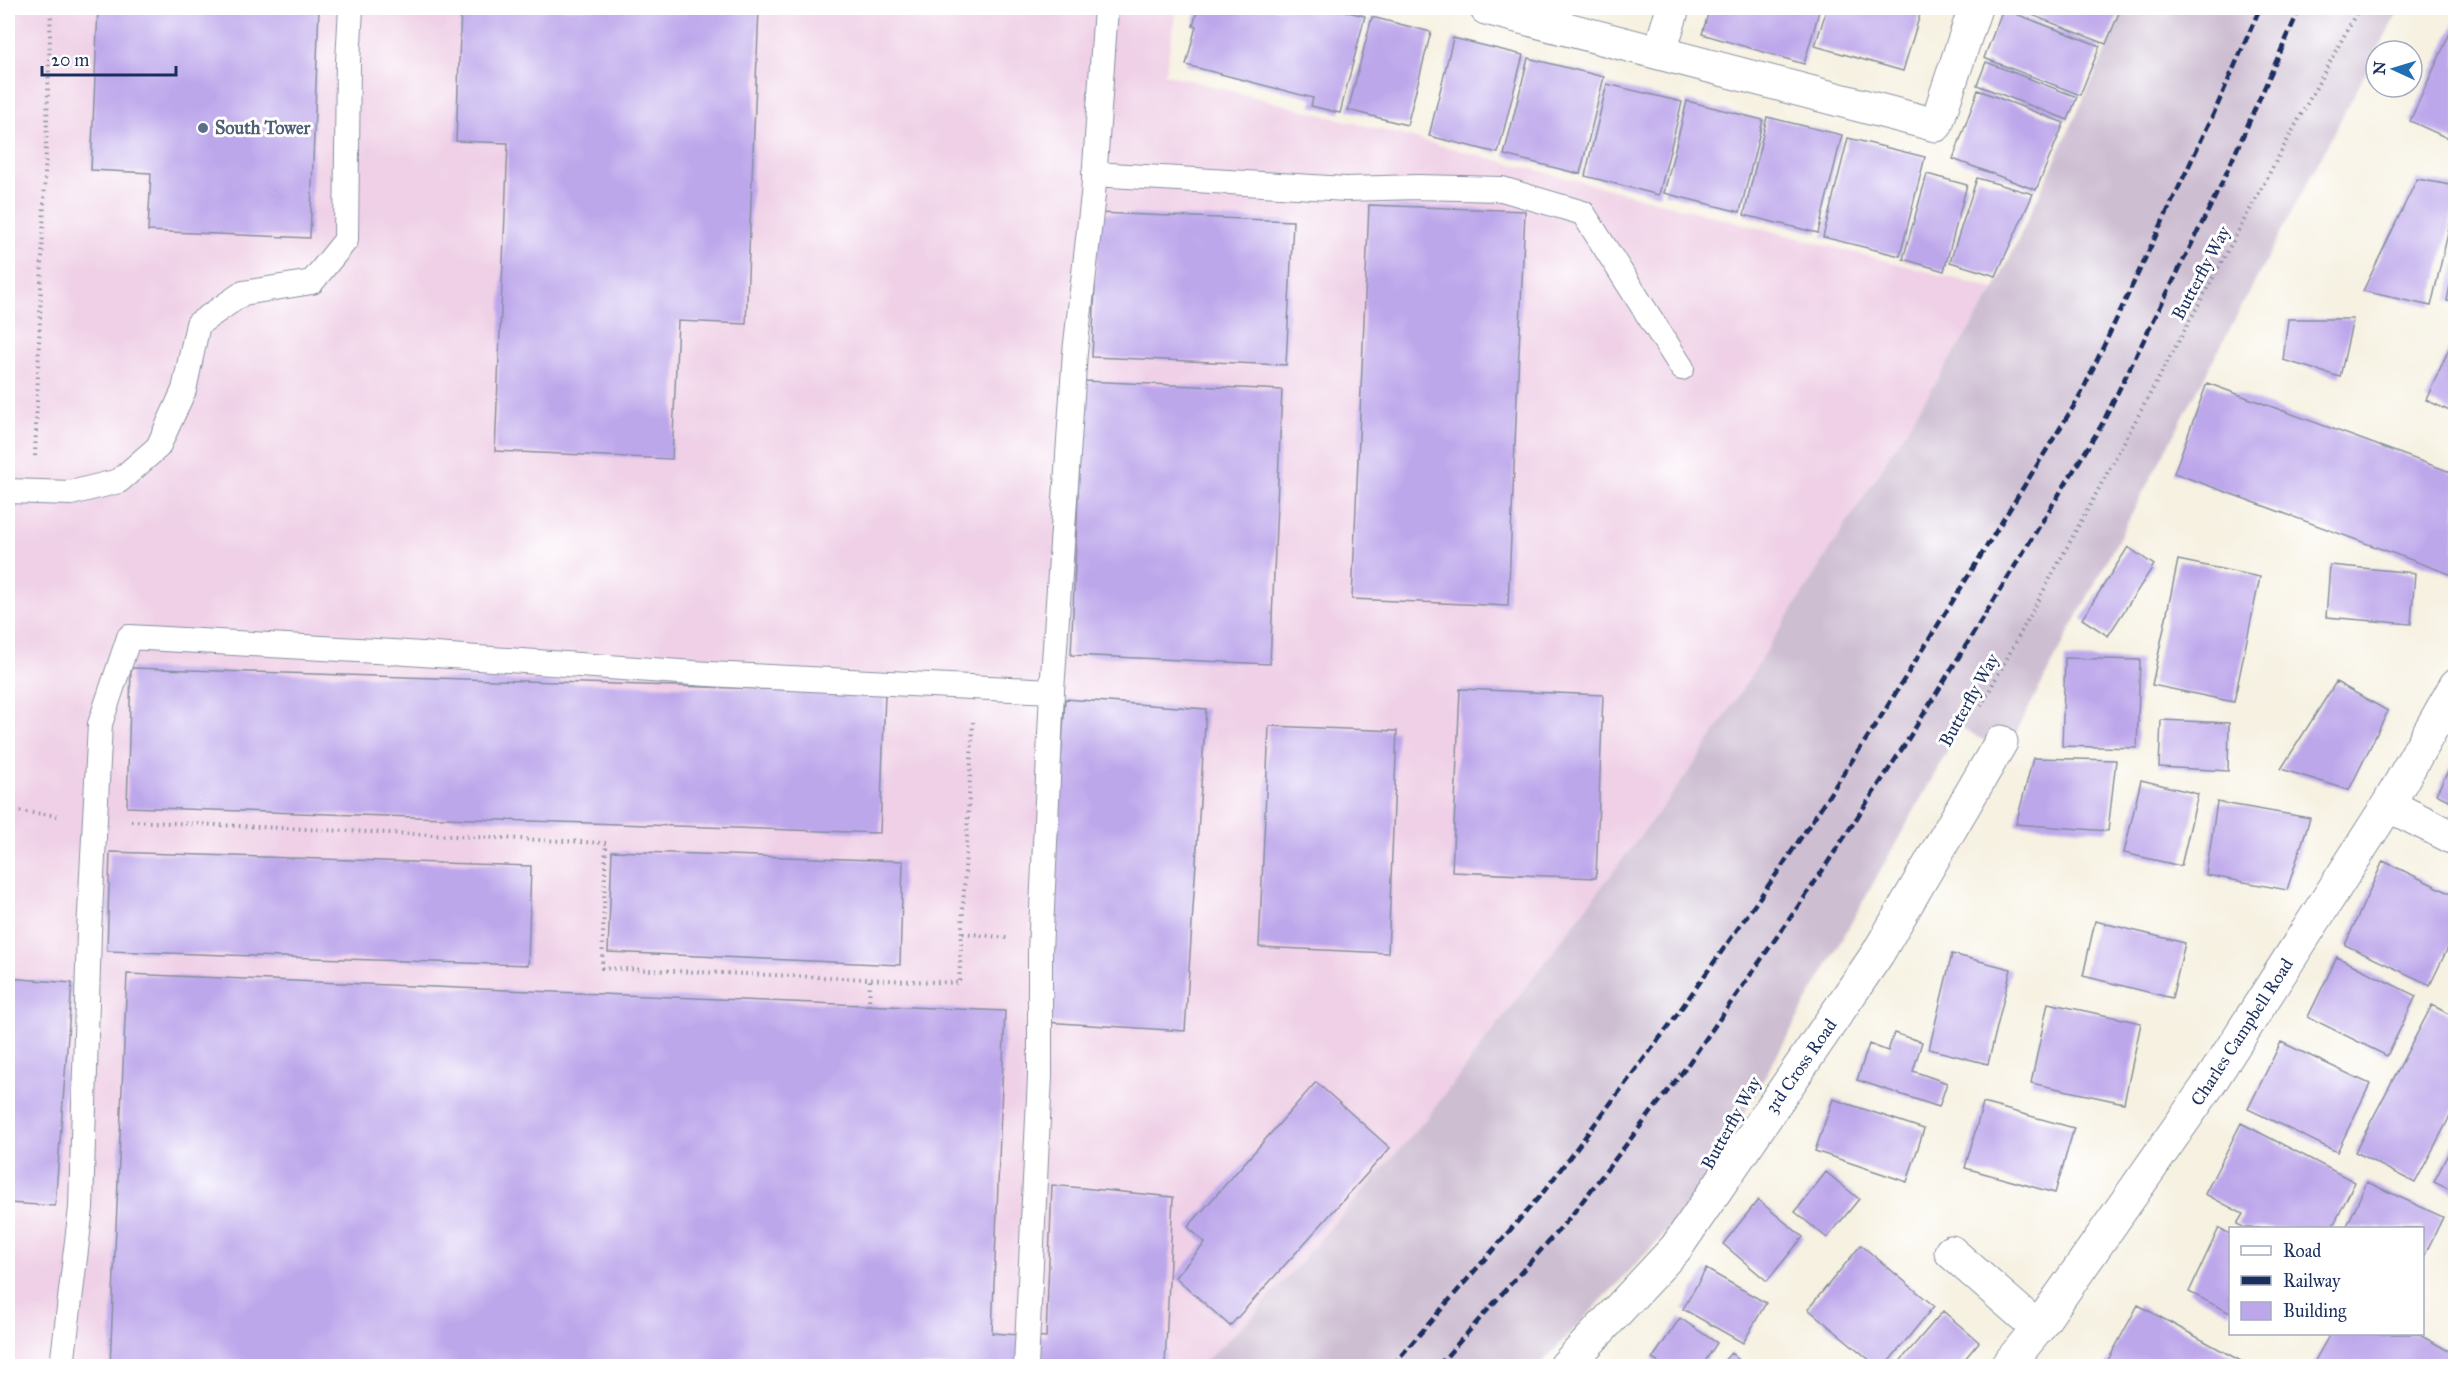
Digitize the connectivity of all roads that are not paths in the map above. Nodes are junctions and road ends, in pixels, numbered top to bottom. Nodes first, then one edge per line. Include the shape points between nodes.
1 (351, 8) edge
2 (1106, 8) edge
3 (1486, 8) edge
4 (1673, 8) edge
5 (1976, 8) edge
6 (1660, 51) junction
7 (1094, 174) junction
8 (1682, 368) dead end
9 (8, 491) edge
10 (2456, 685) edge
11 (1052, 691) junction
12 (2001, 742) dead end
13 (2388, 805) junction
14 (2456, 839) edge
15 (1951, 1252) dead end
16 (2038, 1328) junction
17 (62, 1366) edge
18 (1026, 1366) edge
19 (1566, 1366) edge
20 (2007, 1366) edge

1 - 9 lane via 346,240 312,282 243,293 198,324 184,390 159,447 119,481 71,493
2 - 7 lane
3 - 6 street
4 - 6 street
5 - 6 street via 1936,124
7 - 8 lane via 1346,189 1502,189 1583,213
7 - 11 lane via 1075,352
10 - 13 street, Charles Campbell Road
11 - 17 lane via 708,674 129,637 100,724 81,1208
11 - 18 lane
12 - 19 street, 3rd Cross Road via 1878,953 1676,1248
13 - 14 street
13 - 16 street, Charles Campbell Road via 2209,1084
15 - 16 street
16 - 20 street, Charles Campbell Road

